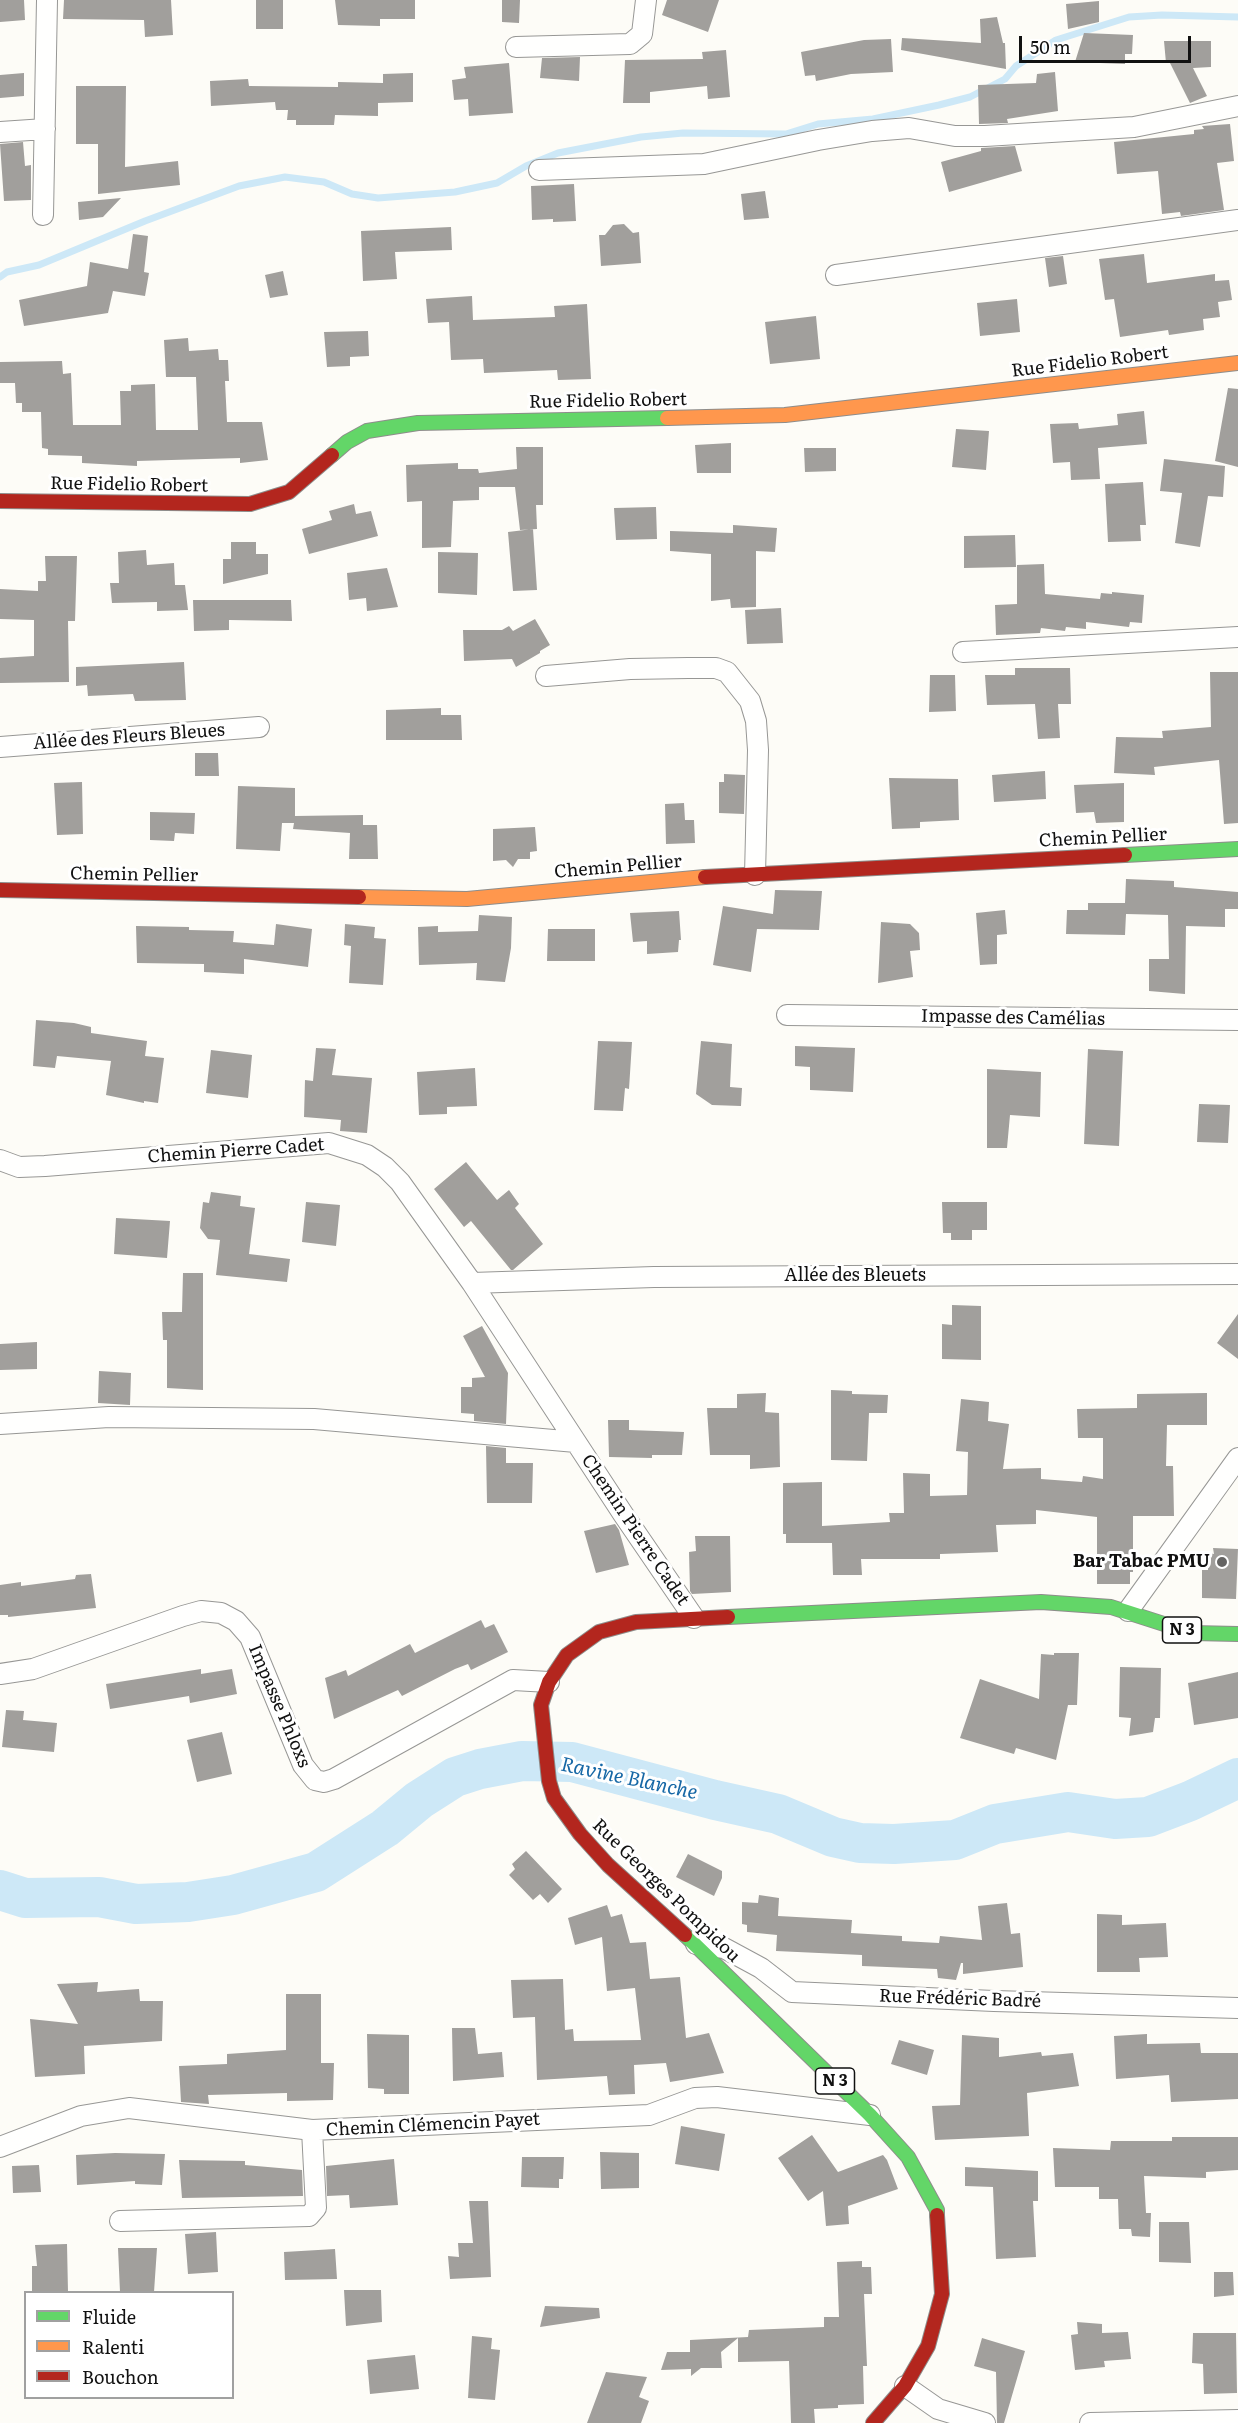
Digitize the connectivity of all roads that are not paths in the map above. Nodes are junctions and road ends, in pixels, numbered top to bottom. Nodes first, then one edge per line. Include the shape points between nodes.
1 (47, 0) edge
2 (646, 0) edge
3 (516, 47) dead end
4 (1238, 106) edge
5 (45, 129) junction
6 (0, 132) edge
7 (539, 170) dead end
8 (43, 215) dead end
9 (1238, 220) edge
10 (836, 275) dead end
11 (1238, 363) edge
12 (0, 501) edge
13 (1238, 637) edge
14 (963, 652) dead end
15 (546, 676) dead end
16 (259, 727) dead end
17 (0, 747) edge
18 (1238, 849) edge
19 (755, 875) junction
20 (0, 890) edge
21 (787, 1015) dead end
22 (1238, 1020) edge
23 (0, 1160) edge
24 (1238, 1274) edge
25 (472, 1283) junction
26 (0, 1424) edge
27 (576, 1442) junction
28 (1238, 1458) edge
29 (1128, 1611) junction
30 (694, 1618) junction
31 (1238, 1634) edge
32 (0, 1674) edge
33 (549, 1682) junction
34 (694, 1944) junction
35 (1238, 2008) edge
36 (870, 2115) junction
37 (312, 2130) junction
38 (0, 2147) edge
39 (120, 2221) dead end
40 (905, 2385) junction
41 (1238, 2420) edge
42 (1164, 2422) edge
43 (873, 2423) edge
44 (985, 2423) edge
45 (1090, 2423) edge

1 - 5 street
2 - 3 street via 642,34 630,44
4 - 7 street via 1134,127 985,136 954,136 909,128 872,130 704,164
5 - 6 street
5 - 8 street
9 - 10 street
11 - 12 street, Rue Fidelio Robert via 786,415 418,423 367,431 347,442 289,492 250,504
13 - 14 street
15 - 19 street via 630,669 716,668 728,672 750,701 756,721
16 - 17 street, Allée des Fleurs Bleues
18 - 19 street, Chemin Pellier
19 - 20 street, Chemin Pellier via 467,899
21 - 22 street, Impasse des Camélias
23 - 25 street, Chemin Pierre Cadet via 19,1167 329,1143 366,1155 385,1167
24 - 25 street, Allée des Bleuets via 654,1277
25 - 27 street, Chemin Pierre Cadet
26 - 27 street, Chemin Pierre Cadet via 109,1417 314,1419
27 - 30 street, Chemin Pierre Cadet
28 - 29 street
29 - 30 street, Rue Georges Pompidou / N 3 via 1041,1602
29 - 31 street, N 3 via 1192,1633
30 - 33 street, Rue Georges Pompidou / N 3 via 636,1622 599,1632 567,1655
32 - 33 street, Impasse Phloxs via 33,1669 201,1611 221,1613 236,1621 250,1637 303,1765 315,1780 324,1782 513,1680
33 - 34 street, Rue Georges Pompidou / N 3 via 542,1705 554,1798 608,1865
34 - 35 street, Rue Frédéric Badré via 724,1948 761,1968 792,1992
34 - 36 street, Rue Georges Pompidou / N 3
36 - 37 street, Chemin Clémencin Payet via 717,2097 695,2098 649,2115
36 - 40 street, Rue Georges Pompidou / N 3 via 908,2157 937,2210 942,2294 928,2346
37 - 38 street, Chemin Clémencin Payet via 129,2108 81,2116
37 - 39 street via 316,2208 309,2216
40 - 43 street, Rue Georges Pompidou / N 3
40 - 44 street via 938,2409
41 - 42 street
42 - 45 street

